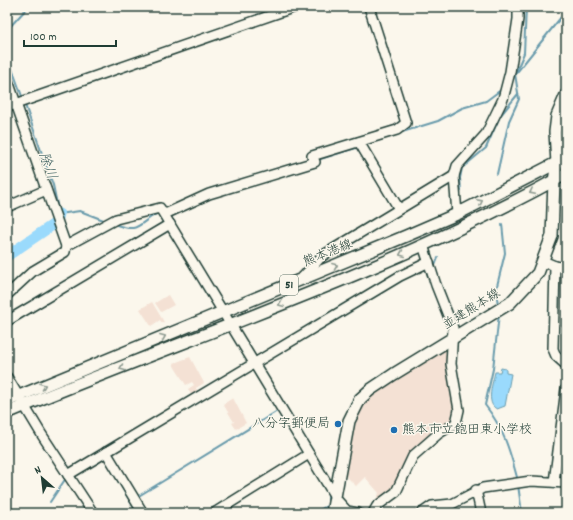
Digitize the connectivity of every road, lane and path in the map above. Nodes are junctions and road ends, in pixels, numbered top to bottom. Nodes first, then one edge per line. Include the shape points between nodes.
1 (295, 7) edge
2 (369, 7) edge
3 (518, 7) edge
4 (7, 78) edge
5 (566, 96) edge
6 (11, 105) edge
7 (566, 117) edge
8 (566, 133) edge
9 (359, 142) junction
10 (561, 160) edge
11 (566, 174) edge
12 (454, 176) junction
13 (554, 181) junction
14 (46, 190) junction
15 (7, 207) edge
16 (399, 209) junction
17 (165, 214) junction
18 (457, 214) junction
19 (170, 224) junction
20 (423, 245) junction
21 (66, 246) junction
22 (543, 261) junction
23 (429, 262) junction
24 (555, 266) junction
25 (566, 268) edge
26 (298, 281) junction
27 (7, 295) edge
28 (223, 312) junction
29 (7, 321) edge
30 (231, 324) junction
31 (454, 337) junction
32 (255, 363) junction
33 (566, 365) edge
34 (7, 377) edge
35 (566, 392) edge
36 (7, 401) edge
37 (21, 401) junction
38 (7, 413) edge
39 (106, 452) junction
40 (309, 454) junction
41 (68, 475) junction
42 (554, 482) junction
43 (566, 483) edge
44 (476, 490) junction
45 (334, 495) junction
46 (93, 513) edge
47 (143, 513) edge
48 (214, 513) edge
49 (332, 513) edge
50 (366, 513) edge
51 (422, 513) edge
52 (481, 513) edge

1 - 6 street
2 - 9 street via 406,123 397,130
3 - 12 street via 510,72 503,99 486,134 457,166
4 - 6 street
5 - 10 main road, 並建熊本線 via 557,116 555,132
6 - 14 street
7 - 8 street
9 - 16 street
9 - 17 street via 312,156 314,162 209,194
10 - 13 main road, 並建熊本線
18 -> 10 main road, 熊本港線 / 51
11 - 13 main road, 熊本港線 / 51
12 - 16 street
12 - 18 street
13 -> 20 main road, 熊本港線 / 51
13 - 22 main road, 並建熊本線 via 552,236
14 - 15 street
14 - 21 street
16 - 26 street via 322,256
17 - 19 street
17 - 21 street via 160,208 116,219
26 -> 18 main road, 熊本港線 / 51
19 - 28 street
19 - 29 street
20 - 23 street
20 -> 30 main road, 熊本港線 / 51
21 - 27 street via 65,252 33,271
22 - 24 street
22 - 31 main road, 並建熊本線 via 538,273 510,303
23 - 31 street
23 - 32 street via 400,276
24 - 25 street
24 - 33 street via 553,349 556,356
26 - 28 main road, 熊本港線 / 51
28 - 30 street
37 -> 28 main road, 熊本港線 / 51
30 - 32 street
30 -> 37 main road, 熊本港線 / 51
31 - 45 main road, 並建熊本線 via 394,374 360,399 349,421
31 - 50 street via 451,364 460,410 456,423 438,434 413,456 396,492
32 - 39 street
32 - 40 street
34 - 37 street
35 - 42 street
36 - 37 main road, 熊本港線 / 51
37 - 38 main road, 熊本港線 / 51
37 - 41 street
39 - 41 street
39 - 47 street
40 - 45 street
40 - 48 street
41 - 46 street
42 - 43 street
42 - 44 street via 531,481
44 - 51 street via 452,504 432,506
44 - 52 street
45 - 49 main road, 並建熊本線
45 - 50 street via 346,511

